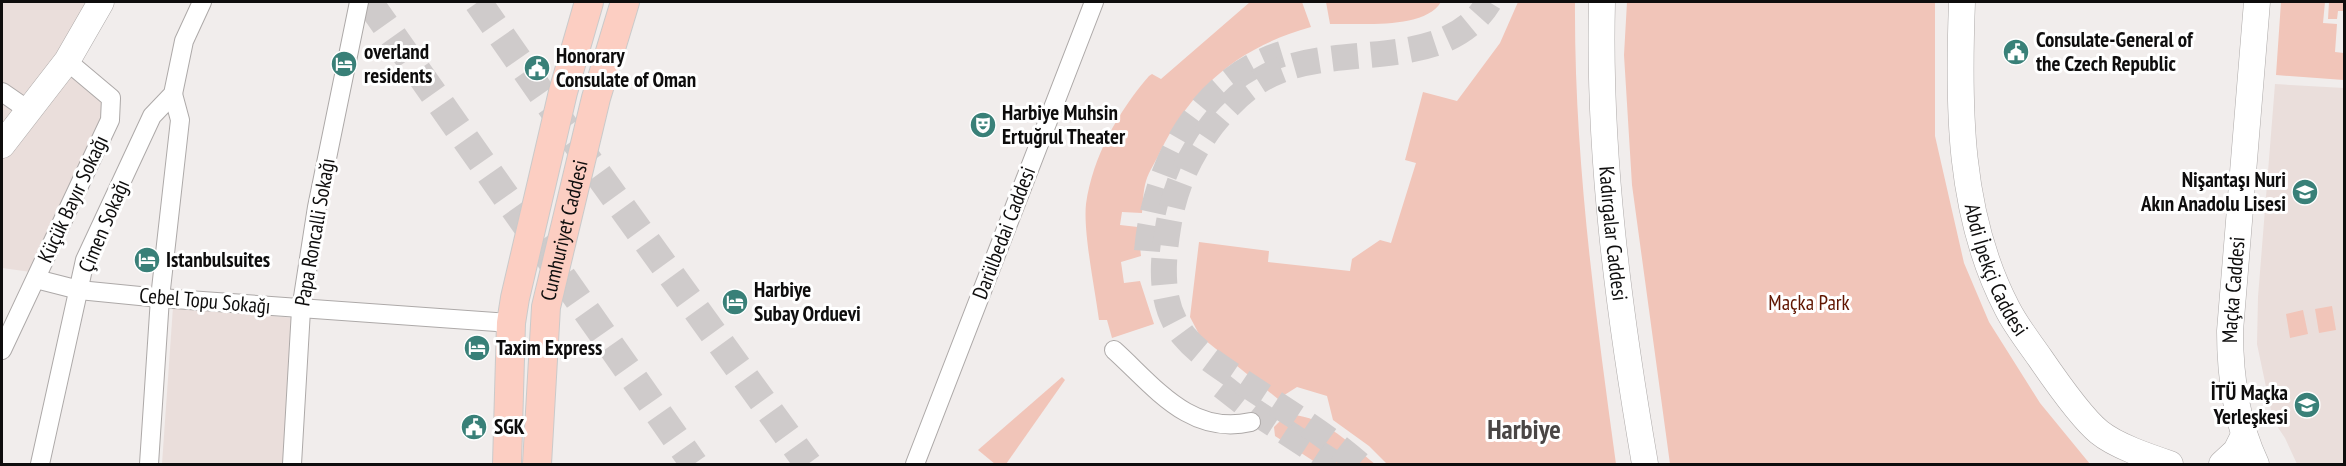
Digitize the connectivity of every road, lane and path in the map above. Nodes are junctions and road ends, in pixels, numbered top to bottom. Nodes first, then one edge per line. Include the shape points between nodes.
1 (101, 2) edge
2 (202, 2) edge
3 (359, 2) edge
4 (589, 2) edge
5 (625, 2) edge
6 (1094, 2) edge
7 (1602, 2) edge
8 (1962, 2) edge
9 (2257, 2) edge
10 (68, 60) junction
11 (2, 92) edge
12 (173, 94) junction
13 (28, 110) junction
14 (2, 145) edge
15 (36, 279) junction
16 (79, 290) junction
17 (160, 298) junction
18 (301, 310) junction
19 (511, 323) junction
20 (2, 350) edge
21 (1114, 350) dead end
22 (1251, 422) dead end
23 (2243, 437) junction
24 (2254, 464) edge
25 (40, 465) edge
26 (149, 465) edge
27 (292, 465) edge
28 (507, 465) edge
29 (537, 465) edge
30 (915, 465) edge
31 (1645, 465) edge
32 (2170, 465) edge
33 (2222, 465) edge

1 - 10 main road
2 - 12 street via 184,41
3 - 18 street, Papa Roncalli Sokağı via 317,207
4 - 19 main road, Cumhuriyet Caddesi via 533,210
5 - 29 main road, Cumhuriyet Caddesi via 596,98 546,307
6 - 30 street, Darülbedai Caddesi
7 - 31 main road, Kadırgalar Caddesi via 1610,207
8 - 32 main road, Abdi İpekçi Caddesi via 1961,117 1965,170 1989,269 2022,332 2099,432
9 - 23 main road, Maçka Caddesi via 2230,331 2231,381
10 - 13 main road
10 - 15 street, Küçük Bayır Sokağı via 111,98 110,120
11 - 13 street
12 - 16 street, Çimen Sokağı via 152,116 85,260
12 - 17 street via 180,120
13 - 14 main road
15 - 16 street, Cebel Topu Sokağı
15 - 20 street, Küçük Bayır Sokağı
16 - 17 street, Cebel Topu Sokağı
16 - 25 street, Çimen Sokağı
17 - 18 street, Cebel Topu Sokağı
17 - 26 street
18 - 19 street, Cebel Topu Sokağı
18 - 27 street, Papa Roncalli Sokağı
19 - 28 main road, Cumhuriyet Caddesi
21 - 22 street via 1193,417 1220,426
23 - 24 main road, Maçka Caddesi
23 - 33 main road via 2236,452

